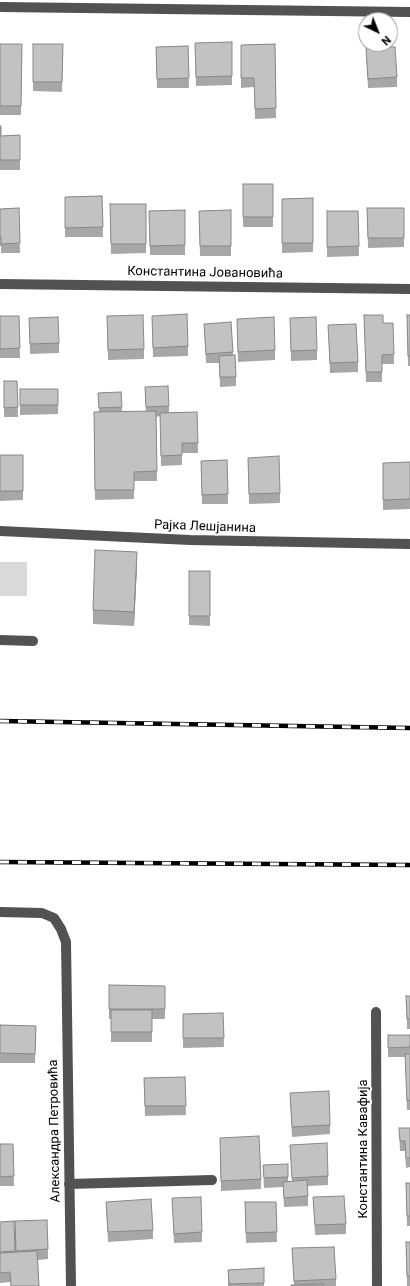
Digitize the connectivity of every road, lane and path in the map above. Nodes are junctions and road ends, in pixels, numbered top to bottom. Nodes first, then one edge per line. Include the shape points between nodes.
1 (0, 7) edge
2 (410, 12) edge
3 (0, 284) edge
4 (410, 289) edge
5 (0, 531) edge
6 (410, 544) edge
7 (0, 640) edge
8 (33, 641) dead end
9 (0, 912) edge
10 (376, 1012) dead end
11 (212, 1180) dead end
12 (69, 1184) junction
13 (71, 1286) edge
14 (377, 1286) edge

1 - 2 street
3 - 4 street, Константина Јовановића
5 - 6 street, Рајка Лешјанина via 190,540
7 - 8 street
9 - 12 street, Александра Петровића via 42,913 54,918 66,942
10 - 14 street, Константина Кавафија
11 - 12 street
12 - 13 street, Александра Петровића

